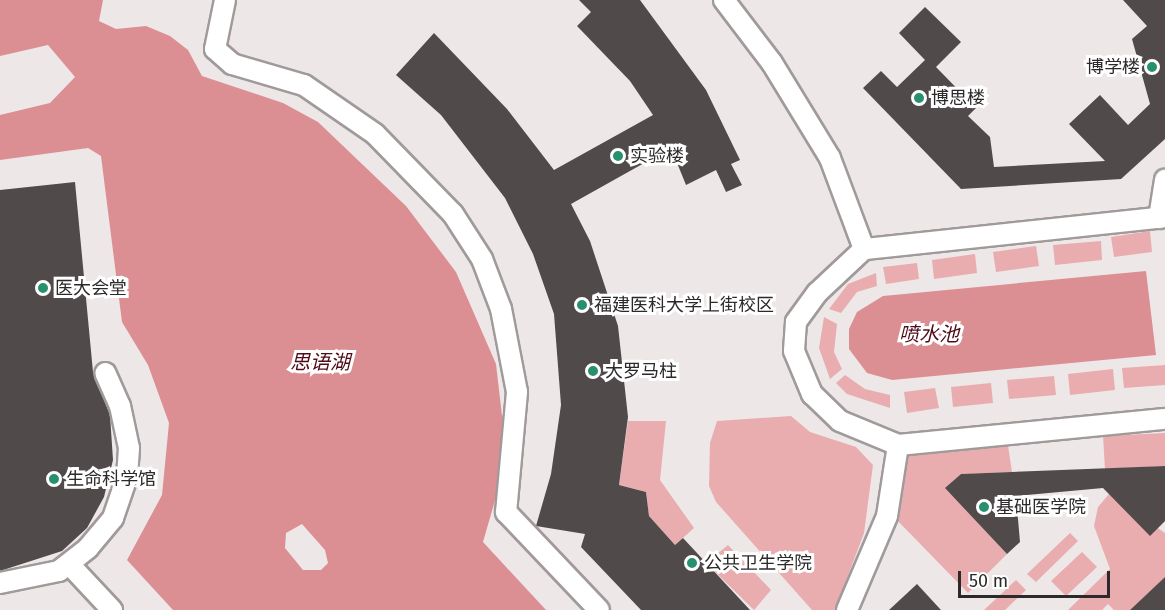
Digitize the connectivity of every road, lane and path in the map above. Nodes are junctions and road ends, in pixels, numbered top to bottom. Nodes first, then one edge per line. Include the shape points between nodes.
1 (225, 0) edge
2 (724, 0) edge
3 (1165, 179) edge
4 (1162, 218) edge
5 (864, 249) junction
6 (105, 373) dead end
7 (1165, 418) edge
8 (898, 445) junction
9 (69, 564) junction
10 (0, 583) edge
11 (112, 610) edge
12 (599, 610) edge
13 (847, 610) edge

1 - 12 street via 215,49 232,64 304,85 375,135 453,214 482,259 501,309 517,392 506,512
2 - 5 street via 772,63 830,158
3 - 4 street
4 - 5 street
5 - 8 street via 816,293 796,322 794,351 812,394 840,421
6 - 9 street via 126,428 127,477 106,528
7 - 8 street
8 - 13 street via 886,516
9 - 10 street via 47,577
9 - 11 street

